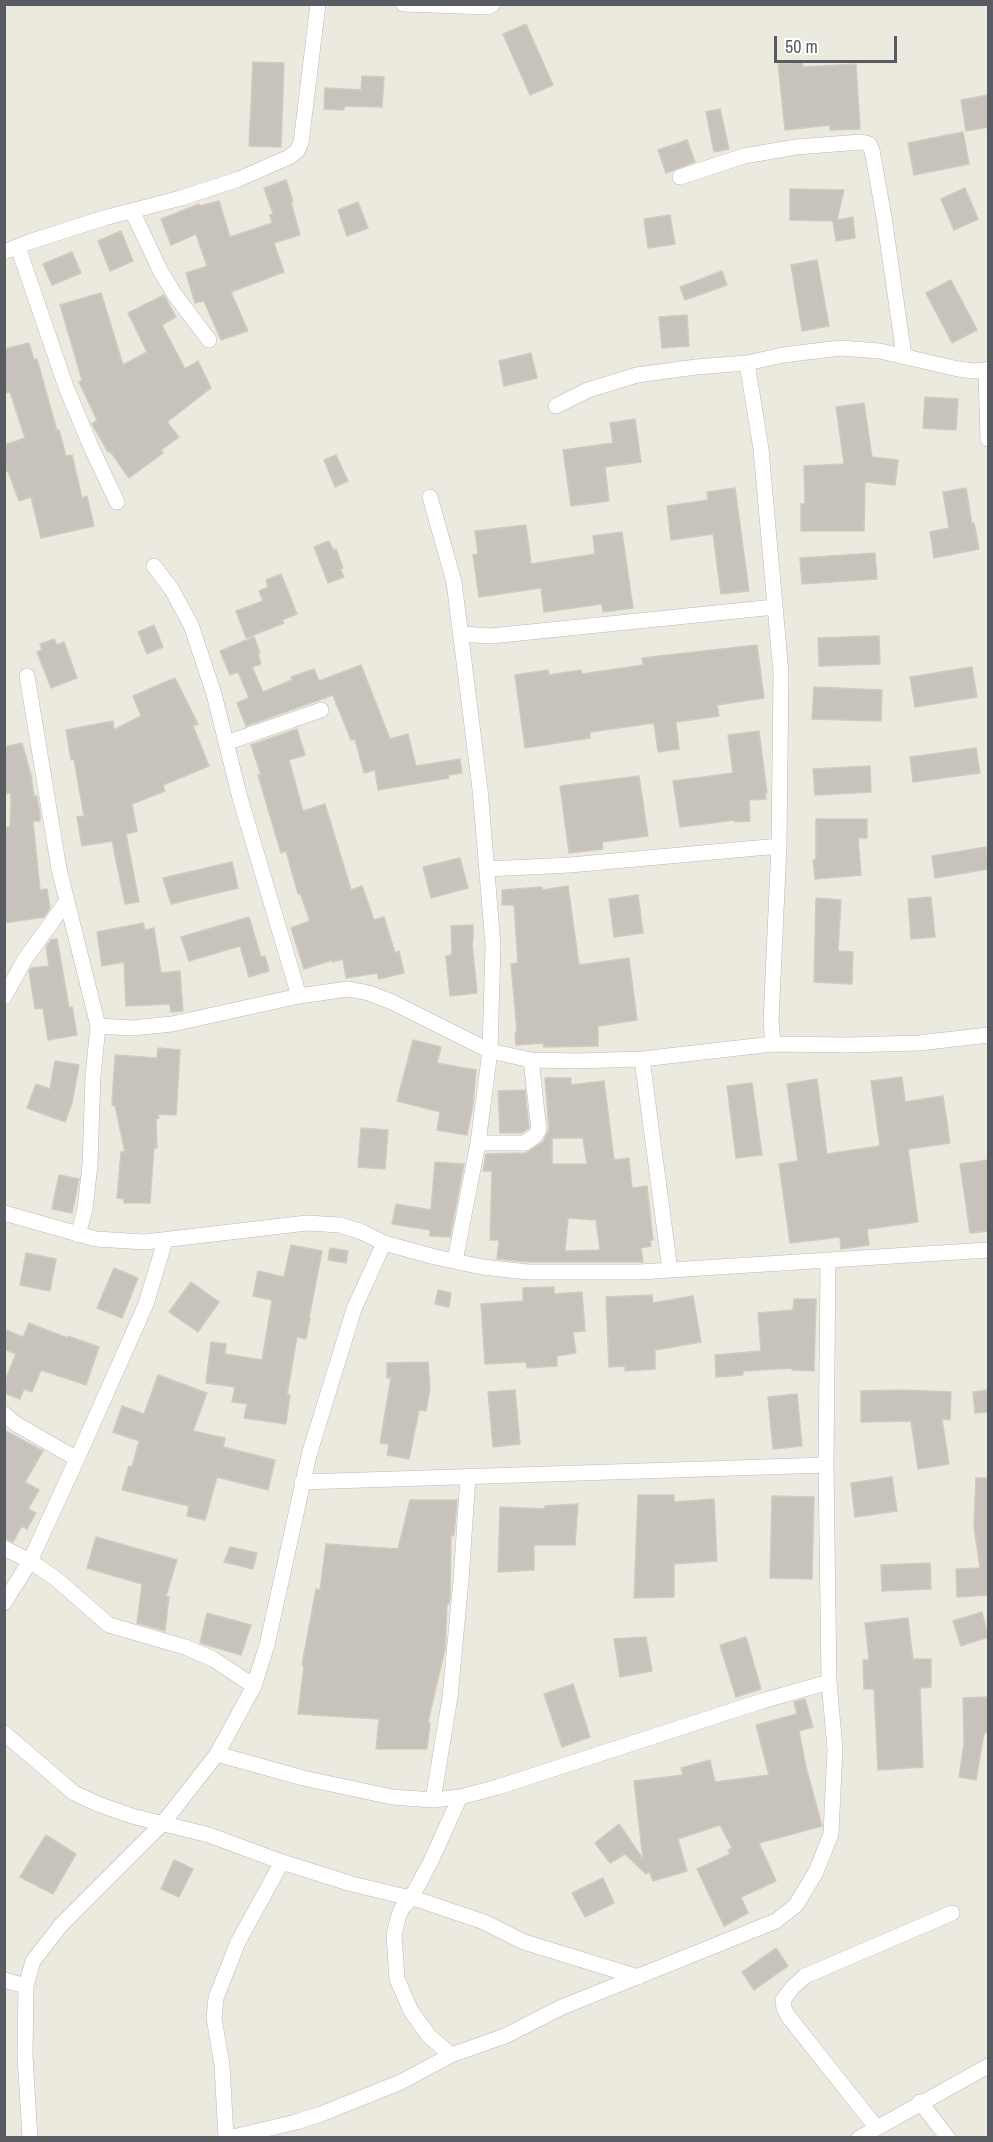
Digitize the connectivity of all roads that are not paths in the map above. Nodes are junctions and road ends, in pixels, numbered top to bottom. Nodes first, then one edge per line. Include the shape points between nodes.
1 (318, 4) edge
2 (403, 4) edge
3 (493, 4) edge
4 (680, 177) dead end
5 (132, 211) junction
6 (11, 249) edge
7 (209, 340) dead end
8 (904, 356) junction
9 (747, 363) junction
10 (987, 370) edge
11 (556, 406) dead end
12 (988, 439) edge
13 (430, 497) dead end
14 (117, 502) dead end
15 (154, 566) dead end
16 (775, 608) junction
17 (460, 634) junction
18 (27, 676) dead end
19 (321, 710) dead end
20 (226, 743) junction
21 (779, 846) junction
22 (487, 869) junction
23 (67, 901) junction
24 (299, 996) junction
25 (4, 997) edge
26 (98, 1026) junction
27 (988, 1035) edge
28 (773, 1044) junction
29 (490, 1052) junction
30 (642, 1059) junction
31 (531, 1060) junction
32 (478, 1143) junction
33 (4, 1214) edge
34 (78, 1235) junction
35 (165, 1241) junction
36 (384, 1243) junction
37 (988, 1250) edge
38 (456, 1261) junction
39 (828, 1261) junction
40 (670, 1270) junction
41 (4, 1414) edge
42 (77, 1459) junction
43 (826, 1465) junction
44 (468, 1476) junction
45 (302, 1482) junction
46 (4, 1548) edge
47 (30, 1561) junction
48 (4, 1603) edge
49 (829, 1682) junction
50 (254, 1686) junction
51 (4, 1733) edge
52 (217, 1754) junction
53 (460, 1797) junction
54 (433, 1800) junction
55 (163, 1823) junction
56 (282, 1862) junction
57 (411, 1898) junction
58 (952, 1913) dead end
59 (638, 1977) junction
60 (4, 1980) edge
61 (26, 1986) junction
62 (451, 2055) junction
63 (988, 2066) edge
64 (920, 2102) junction
65 (876, 2127) junction
66 (30, 2138) edge
67 (227, 2138) edge
68 (859, 2138) edge
69 (948, 2138) edge

1 - 5 street via 297,151 239,179
2 - 3 street
4 - 8 street via 765,152 869,144
5 - 6 street
5 - 7 street via 161,272
6 - 14 street
8 - 9 street via 840,348
8 - 10 street via 958,369
9 - 11 street via 637,375 588,390
9 - 16 street via 761,449
10 - 12 street
13 - 17 street via 453,582
15 - 20 street via 191,625
16 - 17 street via 490,636
16 - 21 street via 780,673
17 - 22 street
18 - 23 street
19 - 20 street
20 - 24 street
21 - 22 street
21 - 28 street
22 - 29 street via 493,945
23 - 25 street via 25,959
23 - 26 street
24 - 26 street via 172,1024
24 - 29 street via 348,989 369,993
26 - 34 street via 90,1165
27 - 28 street via 920,1043
28 - 30 street
29 - 31 street
29 - 32 street
30 - 31 street
30 - 40 street
31 - 32 street via 539,1130 525,1143
32 - 38 street
33 - 34 street
34 - 35 street
35 - 36 street via 308,1223 340,1225
35 - 42 street via 146,1304
36 - 38 street
36 - 45 street via 354,1309
37 - 39 street
38 - 40 street via 528,1272
39 - 40 street
39 - 43 street
41 - 42 street
42 - 47 street
43 - 44 street
43 - 49 street
44 - 45 street
44 - 54 street via 450,1697
45 - 50 street via 267,1645
46 - 47 street
47 - 48 street
47 - 50 street via 109,1625 194,1651
49 - 53 street
49 - 59 street via 835,1749 831,1834 816,1872 796,1905 776,1921
50 - 52 street
51 - 55 street via 74,1793 132,1816
52 - 54 street via 392,1797
52 - 55 street
53 - 54 street
53 - 57 street
55 - 56 street
55 - 61 street via 61,1925 33,1961
56 - 57 street
56 - 67 street via 238,1942 216,1998 214,2018
57 - 59 street via 484,1922 524,1942
57 - 62 street via 402,1908 394,1935 397,1979 411,2011 429,2036
58 - 65 street via 805,1976 783,2000 788,2016
59 - 62 street via 562,2007 505,2036
60 - 61 street
61 - 66 street
62 - 67 street via 400,2082 321,2114
63 - 64 street
64 - 65 street
64 - 69 street
65 - 68 street

